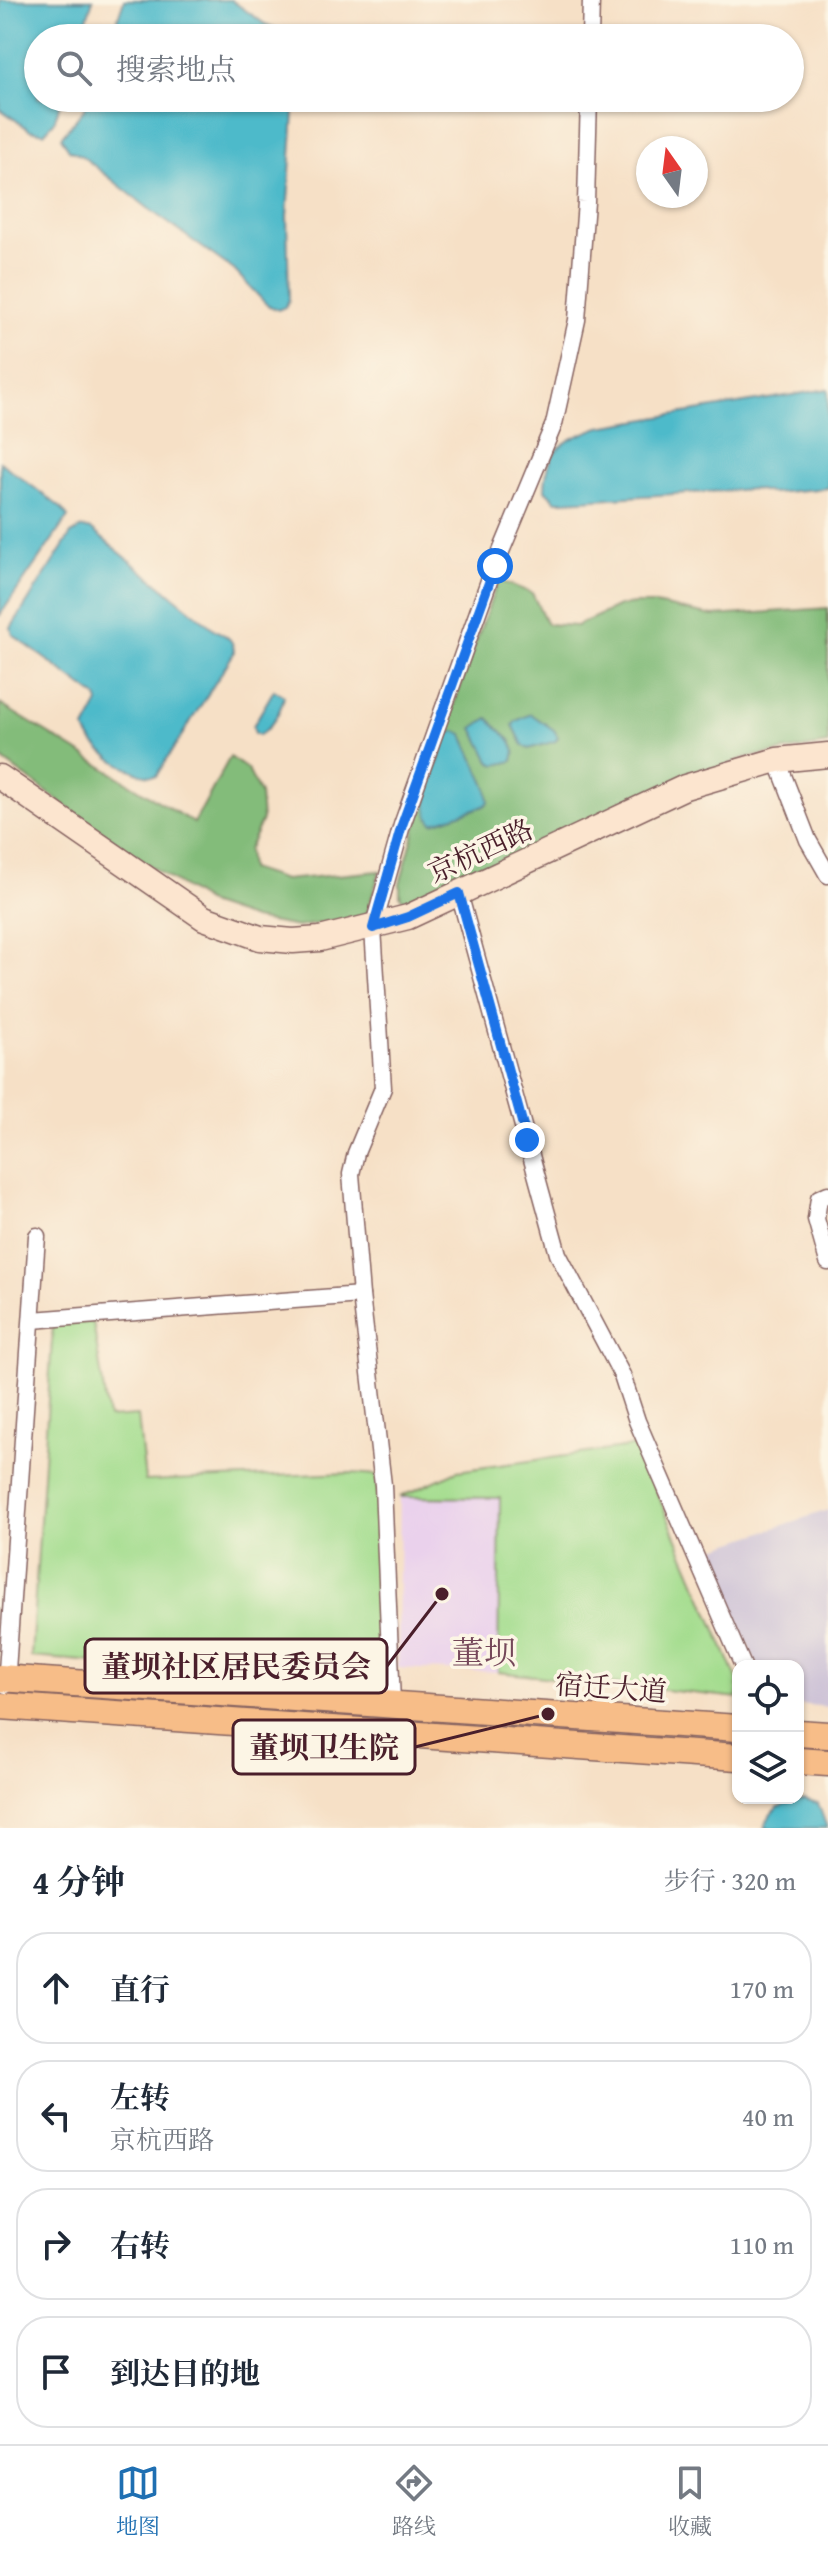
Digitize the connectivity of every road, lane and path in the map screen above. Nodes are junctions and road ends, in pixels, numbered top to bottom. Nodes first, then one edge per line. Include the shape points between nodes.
1 (591, 0) edge
2 (590, 24) edge
3 (589, 112) edge
4 (828, 755) edge
5 (777, 760) junction
6 (0, 777) edge
7 (828, 875) edge
8 (459, 893) junction
9 (373, 928) junction
10 (828, 1194) edge
11 (37, 1236) dead end
12 (828, 1262) edge
13 (361, 1295) junction
14 (32, 1320) junction
15 (740, 1660) edge
16 (3, 1678) edge
17 (392, 1703) junction
18 (3, 1706) edge
19 (732, 1728) edge
20 (804, 1733) edge
21 (828, 1735) edge
22 (732, 1757) edge
23 (804, 1761) edge
24 (828, 1763) edge

1 - 2 street
3 - 9 street via 577,320 554,424 490,578 402,825
4 - 5 main road, 京杭西路
5 - 7 street via 808,840
5 - 8 main road, 京杭西路 via 685,787
6 - 9 main road, 京杭西路 via 204,918 260,938 293,941
8 - 9 main road, 京杭西路
8 - 15 street via 558,1254 622,1375
9 - 13 street via 383,1088 351,1174
10 - 12 street via 819,1198 816,1219
11 - 14 street
13 - 14 street
13 - 17 street via 383,1485
14 - 16 street
16 - 17 main road, 宿迁大道
16 - 18 street
17 - 19 main road, 宿迁大道
18 - 22 main road
20 - 21 main road
23 - 24 main road

